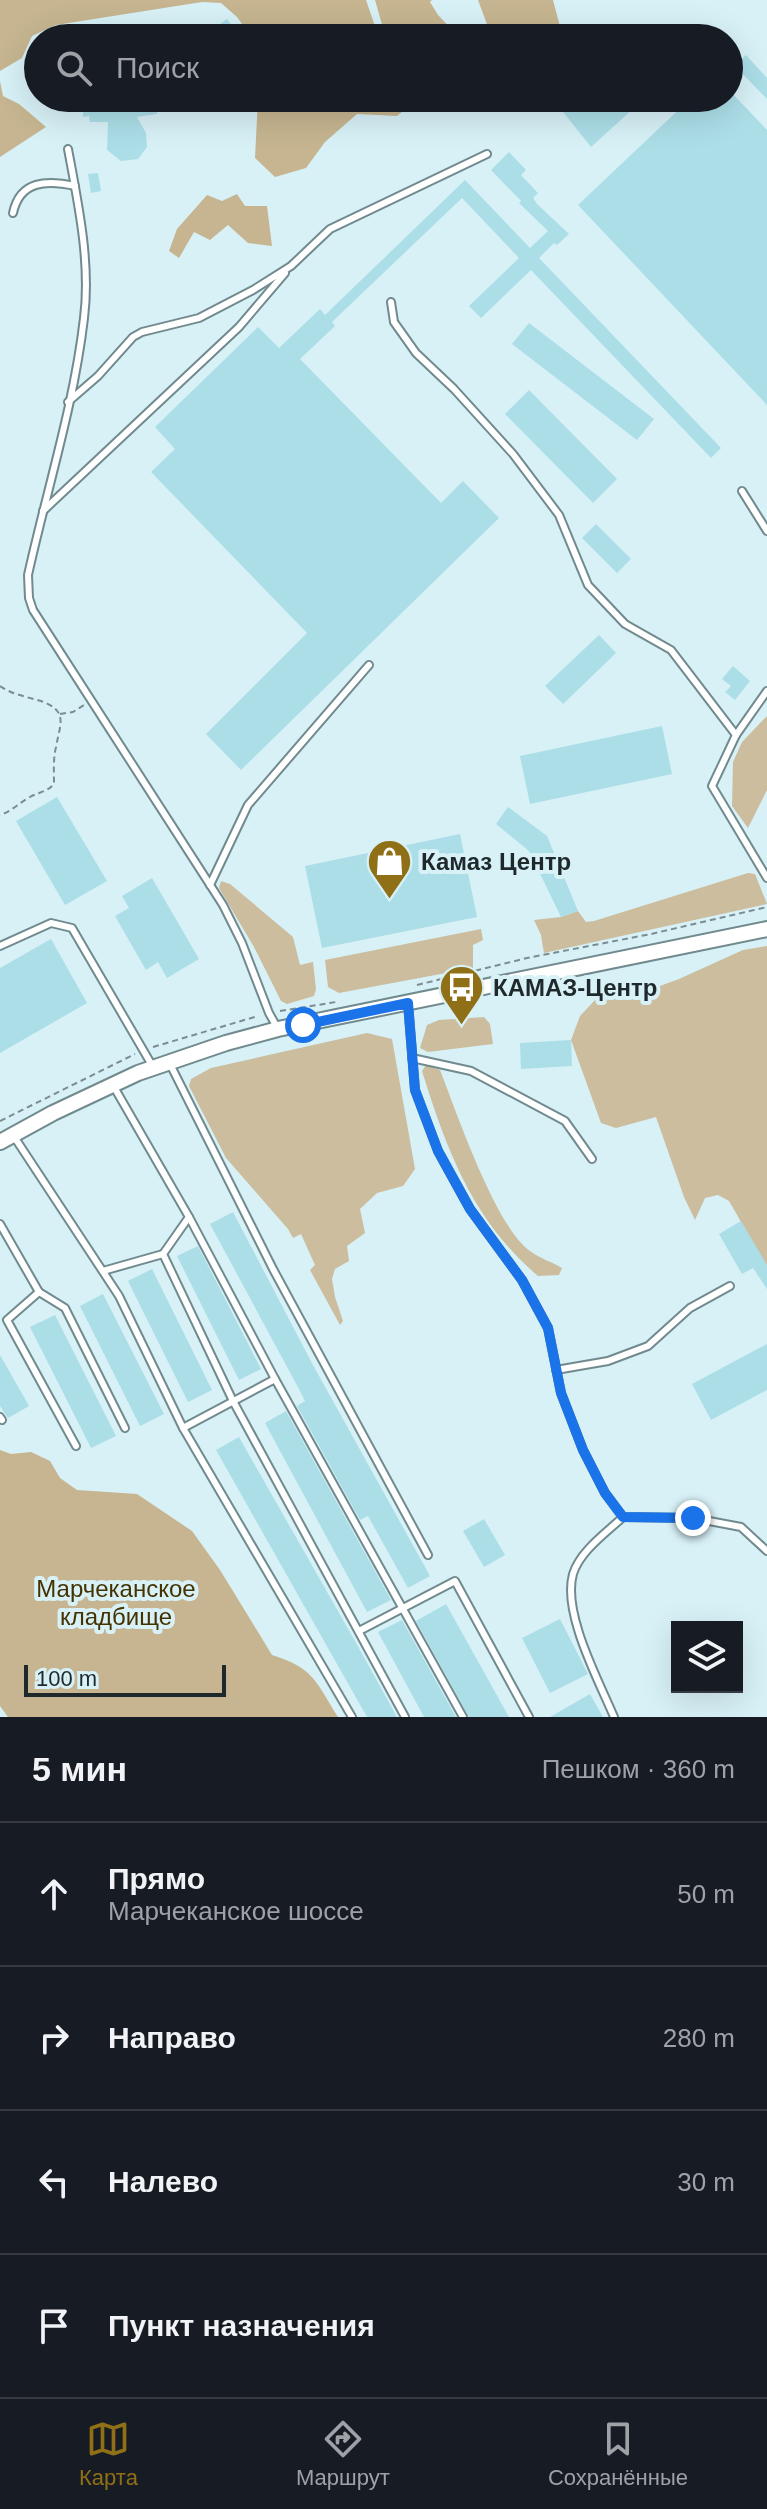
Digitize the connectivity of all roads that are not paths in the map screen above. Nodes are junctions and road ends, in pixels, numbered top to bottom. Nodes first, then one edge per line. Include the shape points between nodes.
1 (68, 149) dead end
2 (487, 154) dead end
3 (75, 186) junction
4 (13, 213) dead end
5 (291, 266) junction
6 (391, 302) dead end
7 (68, 402) junction
8 (742, 491) dead end
9 (43, 511) junction
10 (767, 531) edge
11 (369, 665) dead end
12 (767, 691) edge
13 (736, 735) junction
14 (767, 878) edge
15 (210, 885) junction
16 (767, 929) edge
17 (0, 946) edge
18 (408, 1003) junction
19 (278, 1029) junction
20 (412, 1058) junction
21 (169, 1062) junction
22 (153, 1067) junction
23 (112, 1084) junction
24 (6, 1139) edge
25 (592, 1159) dead end
26 (189, 1217) junction
27 (0, 1224) edge
28 (163, 1254) junction
29 (103, 1271) junction
30 (730, 1286) dead end
31 (39, 1292) junction
32 (4, 1322) edge
33 (556, 1370) junction
34 (275, 1379) junction
35 (233, 1401) junction
36 (125, 1428) dead end
37 (183, 1428) junction
38 (76, 1446) dead end
39 (623, 1517) junction
40 (767, 1551) edge
41 (428, 1555) dead end
42 (402, 1607) junction
43 (359, 1631) junction
44 (352, 1717) edge
45 (405, 1717) edge
46 (463, 1717) edge
47 (529, 1717) edge
48 (614, 1717) edge

1 - 3 lane
2 - 5 lane via 330,229
3 - 4 lane via 53,182 26,189 16,199
3 - 7 lane via 83,230 85,316
5 - 7 lane via 199,318 133,337
5 - 9 lane via 239,327
6 - 13 lane via 394,322 416,353 513,454 559,515 588,585 625,624 671,650
7 - 9 lane
8 - 10 lane
9 - 15 lane via 28,575 33,610
11 - 15 lane via 248,805
12 - 13 lane
13 - 14 lane via 712,786
15 - 19 lane via 242,943
16 - 18 street
17 - 22 lane via 51,923 72,928
18 - 19 street
18 - 20 lane
19 - 21 street
20 - 25 lane via 471,1071 565,1121
20 - 33 lane via 415,1090 438,1151 548,1328
21 - 22 street
21 - 41 lane via 273,1269
22 - 23 street
23 - 24 street
23 - 26 lane
24 - 29 lane
26 - 28 lane
26 - 34 lane
27 - 31 lane
28 - 29 lane
28 - 35 lane
29 - 37 lane
30 - 33 lane via 690,1308 648,1346 608,1361
31 - 32 lane
31 - 36 lane via 65,1308
32 - 38 lane
33 - 39 lane via 583,1450
34 - 35 lane
34 - 42 lane
35 - 37 lane
35 - 43 lane
37 - 44 lane
39 - 40 lane via 693,1518 741,1527
39 - 48 lane via 583,1555 573,1574 572,1596 579,1635
42 - 43 lane
42 - 46 lane
42 - 47 lane via 455,1581
43 - 45 lane

